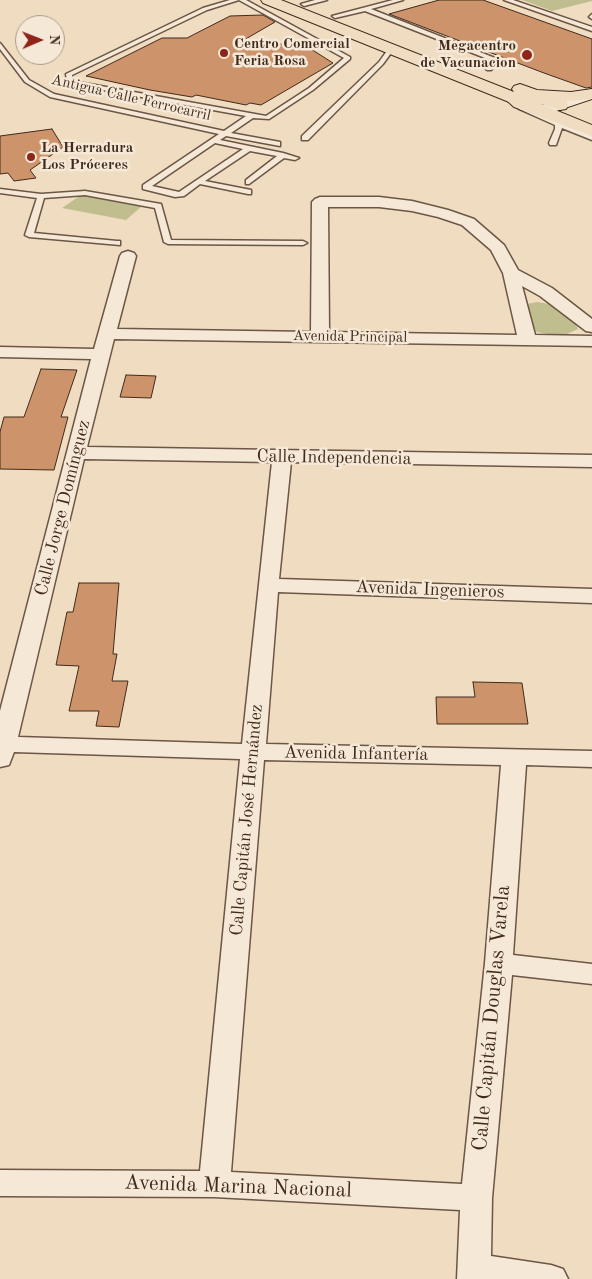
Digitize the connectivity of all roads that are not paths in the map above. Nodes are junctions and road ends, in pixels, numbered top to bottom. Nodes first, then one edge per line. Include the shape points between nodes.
1 (236, 0) edge
2 (242, 0) edge
3 (268, 0) edge
4 (324, 0) edge
5 (400, 0) edge
6 (507, 0) edge
7 (300, 2) edge
8 (366, 9) junction
9 (335, 16) junction
10 (592, 30) edge
11 (0, 46) edge
12 (390, 49) junction
13 (489, 69) dead end
14 (592, 94) edge
15 (560, 112) edge
16 (252, 115) junction
17 (225, 134) junction
18 (305, 138) dead end
19 (592, 138) edge
20 (214, 142) junction
21 (553, 143) dead end
22 (277, 144) dead end
23 (249, 148) junction
24 (283, 155) junction
25 (295, 158) dead end
26 (199, 182) junction
27 (249, 182) dead end
28 (0, 191) edge
29 (248, 192) dead end
30 (41, 196) junction
31 (303, 243) dead end
32 (123, 250) joint
33 (512, 272) junction
34 (592, 327) edge
35 (107, 334) junction
36 (320, 337) junction
37 (528, 340) junction
38 (592, 341) edge
39 (0, 352) edge
40 (102, 354) junction
41 (76, 452) junction
42 (282, 457) junction
43 (592, 461) edge
44 (268, 585) junction
45 (592, 596) edge
46 (1, 750) edge
47 (254, 752) junction
48 (514, 757) junction
49 (592, 759) edge
50 (499, 963) junction
51 (592, 974) edge
52 (0, 1183) edge
53 (214, 1184) junction
54 (476, 1198) junction
55 (474, 1273) edge
56 (551, 1279) edge

1 - 16 lane via 205,8 69,74 70,82
2 - 16 lane via 348,58 311,89 267,118
3 - 12 main road
4 - 7 lane
5 - 8 lane
6 - 10 lane
7 - 9 main road
8 - 9 lane
8 - 13 lane via 497,60
9 - 15 main road
11 - 17 lane, Antigua Calle Ferrocarril via 27,81 52,96
12 - 15 main road
12 - 18 lane via 382,63
14 - 15 main road
14 - 15 main road via 564,97
15 - 19 lane
15 - 21 lane via 559,129
16 - 17 lane
17 - 20 lane
17 - 22 lane, Antigua Calle Ferrocarril
20 - 23 lane
20 - 26 lane via 146,187 179,195
23 - 24 lane
23 - 26 lane
24 - 25 lane
24 - 27 lane
26 - 29 lane
28 - 30 lane
30 - 31 lane via 85,193 158,206 168,242
30 - 32 lane via 29,235
32 - 35 street, Calle Jorge Domínguez
33 - 34 street via 546,292
33 - 36 street via 498,248 468,222 412,206 320,202
33 - 37 street
35 - 36 street, Avenida Principal
35 - 40 street, Calle Jorge Domínguez
36 - 37 street, Avenida Principal
37 - 38 street, Avenida Principal
39 - 40 street
40 - 41 street, Calle Jorge Domínguez
41 - 42 street, Calle Independencia
41 - 46 street, Calle Jorge Domínguez
42 - 43 street, Calle Independencia
42 - 44 street, Calle Capitán José Hernández
44 - 45 street, Avenida Ingenieros
44 - 47 street, Calle Capitán José Hernández
46 - 47 street, Avenida Infantería
47 - 48 street, Avenida Infantería
47 - 53 street, Calle Capitán José Hernández
48 - 49 street, Avenida Infantería
48 - 50 street, Calle Capitán Douglas Varela
50 - 51 street
50 - 54 street, Calle Capitán Douglas Varela
52 - 53 street, Avenida Marina Nacional
53 - 54 street, Avenida Marina Nacional
54 - 55 street, Calle Capitán Douglas Varela
55 - 56 street

